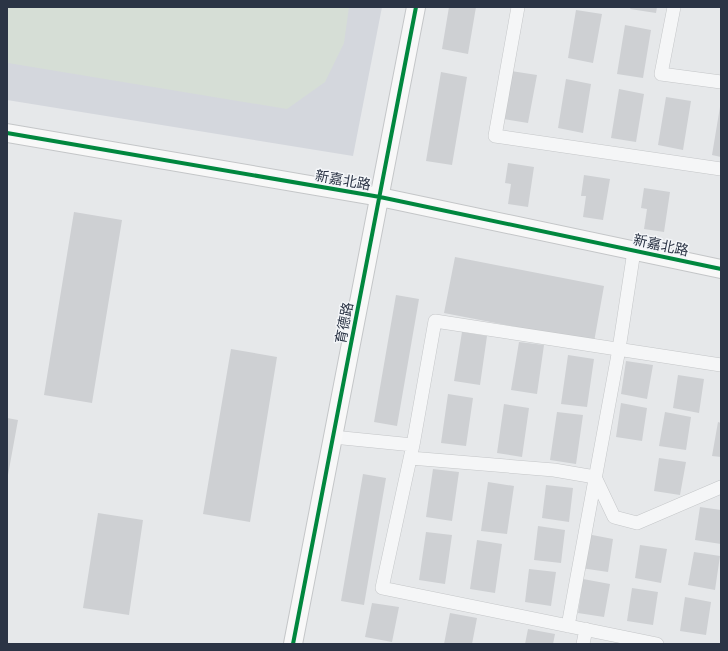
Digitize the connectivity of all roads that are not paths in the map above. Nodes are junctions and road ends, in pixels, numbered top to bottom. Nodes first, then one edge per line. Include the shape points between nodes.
1 (416, 7) edge
2 (518, 7) edge
3 (674, 7) edge
4 (721, 82) edge
5 (7, 133) edge
6 (721, 169) edge
7 (380, 197) junction
8 (634, 251) junction
9 (721, 269) edge
10 (619, 349) junction
11 (721, 365) edge
12 (333, 437) junction
13 (412, 445) junction
14 (410, 458) junction
15 (595, 477) junction
16 (721, 487) edge
17 (568, 626) junction
18 (586, 630) junction
19 (293, 644) edge
20 (583, 644) edge
21 (657, 644) edge

1 - 7 street, 育德路
2 - 6 street via 495,136
3 - 4 street via 661,74
5 - 7 street, 新嘉北路
7 - 8 street, 新嘉北路
7 - 12 street, 育德路
8 - 9 street, 新嘉北路
8 - 10 street
10 - 11 street
10 - 13 street via 435,321
10 - 15 street
12 - 13 street
12 - 19 street, 育德路
13 - 14 street
14 - 15 street via 554,470
14 - 17 street via 382,588
15 - 16 street via 614,517 637,523
15 - 17 street
17 - 18 street
18 - 20 street
18 - 21 street

